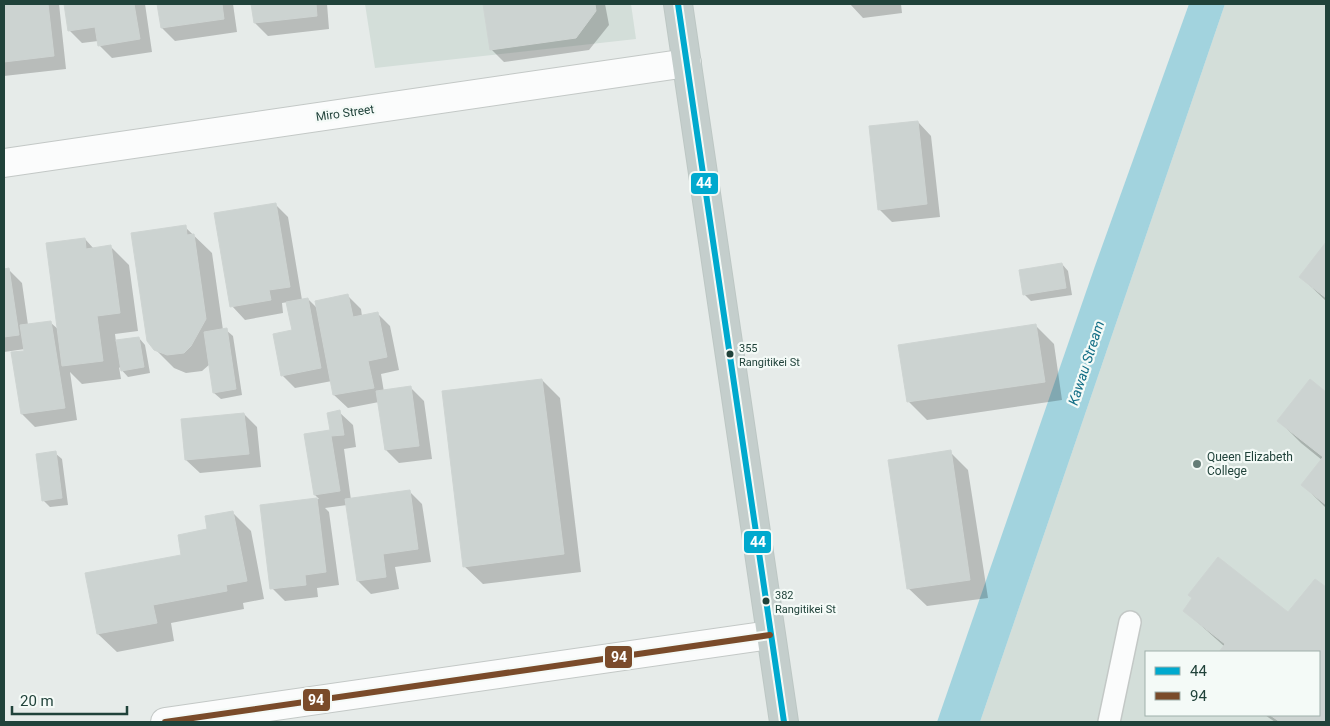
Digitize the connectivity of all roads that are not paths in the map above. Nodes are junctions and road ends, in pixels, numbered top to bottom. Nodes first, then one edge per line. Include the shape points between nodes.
1 (678, 4) edge
2 (687, 62) junction
3 (4, 163) edge
4 (1130, 622) dead end
5 (770, 635) junction
6 (165, 722) edge
7 (784, 722) edge
8 (1109, 722) edge

1 - 2 highway
2 - 3 street, Miro Street
2 - 5 highway
4 - 8 lane
5 - 6 street
5 - 7 highway

